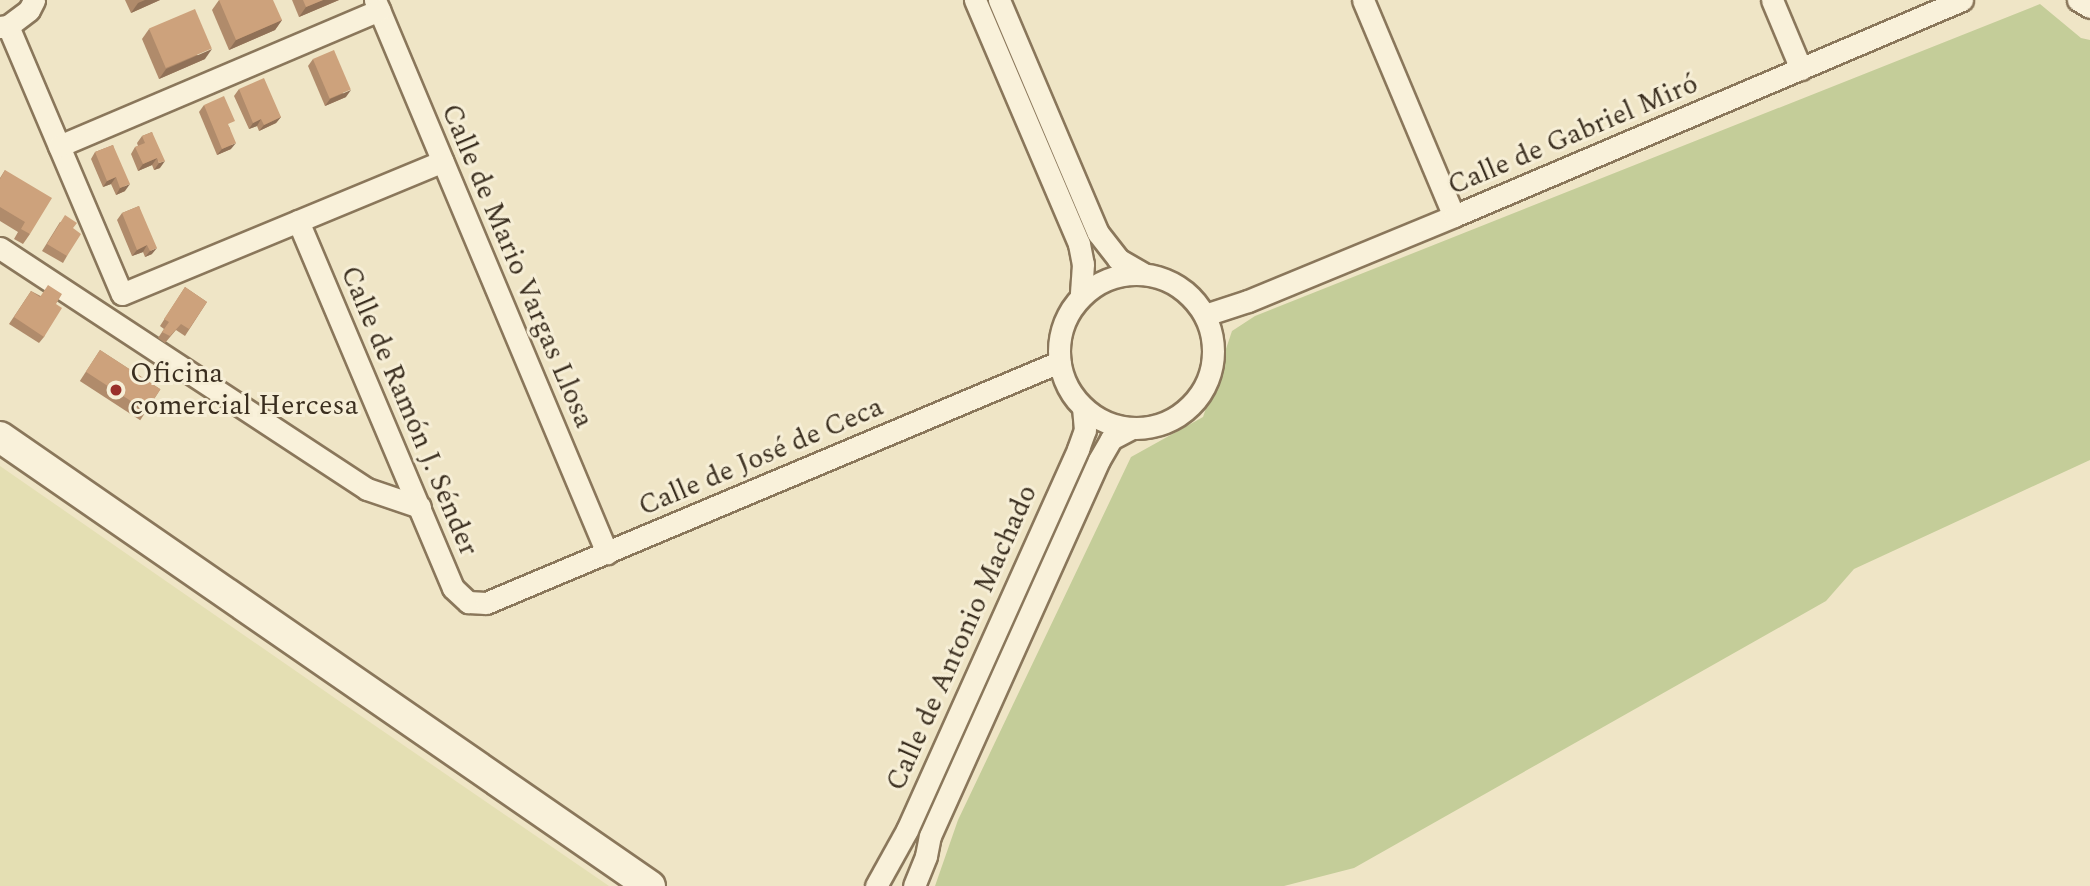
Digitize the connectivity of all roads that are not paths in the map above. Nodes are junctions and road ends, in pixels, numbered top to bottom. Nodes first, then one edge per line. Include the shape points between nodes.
1 (34, 0) edge
2 (975, 0) edge
3 (999, 0) edge
4 (1363, 0) edge
5 (1772, 0) edge
6 (1962, 0) edge
7 (2078, 0) edge
8 (377, 5) edge
9 (2090, 7) edge
10 (4, 26) edge
11 (1801, 69) junction
12 (59, 146) junction
13 (443, 161) junction
14 (1454, 216) junction
15 (298, 221) junction
16 (0, 248) edge
17 (1144, 274) junction
18 (122, 294) junction
19 (1081, 296) junction
20 (1205, 315) junction
21 (108, 319) junction
22 (1059, 362) junction
23 (1083, 409) junction
24 (1130, 429) junction
25 (0, 437) edge
26 (420, 507) junction
27 (607, 553) junction
28 (486, 603) joint
29 (646, 884) edge
30 (876, 886) edge
31 (914, 886) edge

1 - 10 street via 29,10
2 - 19 street via 1079,244
3 - 17 street via 1098,233 1118,259
4 - 14 street
5 - 11 street
6 - 11 street, Calle de Gabriel Miró
7 - 9 street
8 - 12 street
8 - 13 street, Calle de Mario Vargas Llosa
10 - 12 street
11 - 14 street, Calle de Gabriel Miró
12 - 18 street
13 - 15 street
13 - 27 street, Calle de Mario Vargas Llosa
14 - 20 street, Calle de Gabriel Miró
15 - 18 street
15 - 26 street, Calle de Ramón J. Sénder
16 - 21 street
17 - 19 street via 1102,281
17 - 20 street via 1186,291
18 - 21 street
19 - 22 street via 1070,310 1059,341
20 - 24 street via 1213,344 1210,376 1197,399 1174,419
21 - 26 street via 367,489
22 - 23 street
22 - 27 street, Calle de José de Ceca
23 - 24 street via 1111,425
23 - 30 street, Calle de Antonio Machado via 1085,430 1078,449 907,830
24 - 31 street, Calle de Antonio Machado via 1111,439 1099,460 930,836
25 - 29 main road
26 - 28 street, Calle de Ramón J. Sénder via 453,588 468,602
27 - 28 street, Calle de José de Ceca

